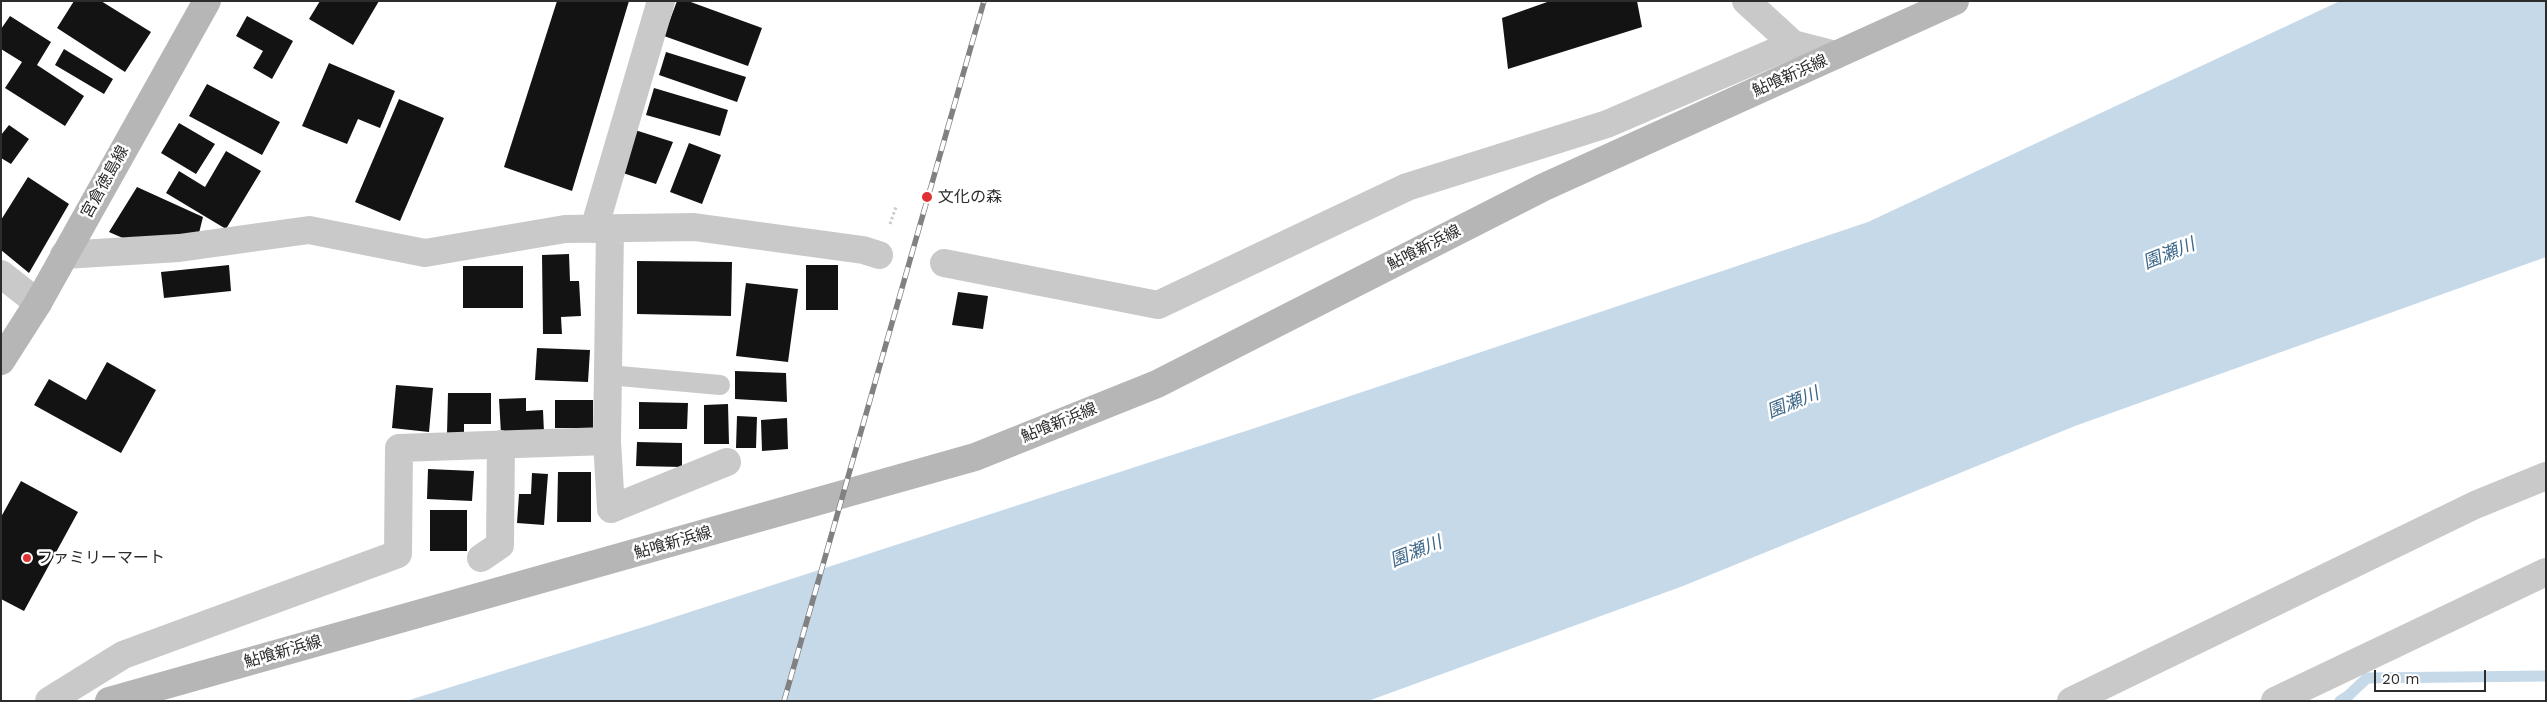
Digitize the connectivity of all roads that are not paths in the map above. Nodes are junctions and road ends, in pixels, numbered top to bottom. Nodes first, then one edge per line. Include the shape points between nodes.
1 (207, 1) edge
2 (662, 1) edge
3 (1746, 1) edge
4 (1955, 1) edge
5 (1793, 44) junction
6 (1836, 55) junction
7 (602, 229) junction
8 (884, 243) road end
9 (64, 255) junction
10 (944, 263) dead end
11 (1, 274) edge
12 (38, 302) junction
13 (1, 361) edge
14 (608, 375) junction
15 (720, 385) dead end
16 (607, 441) junction
17 (501, 444) junction
18 (727, 462) dead end
19 (2546, 476) edge
20 (481, 558) dead end
21 (2546, 572) edge
22 (49, 701) edge
23 (109, 701) edge
24 (2071, 701) edge
25 (2275, 701) edge

1 - 9 main road, 宮倉徳島線
2 - 7 street
3 - 5 street
4 - 6 main road, 鮎喰新浜線
5 - 6 street
5 - 10 street via 1607,124 1407,187 1158,305
6 - 23 main road, 鮎喰新浜線 via 1544,187 1157,384 975,457
7 - 8 street via 694,227 863,250
7 - 9 street via 565,229 425,253 309,230 179,248
7 - 14 street
9 - 12 main road, 宮倉徳島線
11 - 12 street
12 - 13 main road, 宮倉徳島線
14 - 15 lane
14 - 16 street
16 - 17 street
16 - 18 street via 610,508
17 - 20 street via 500,545
17 - 22 street via 399,448 398,554 123,655
19 - 24 street via 2475,505
21 - 25 street

